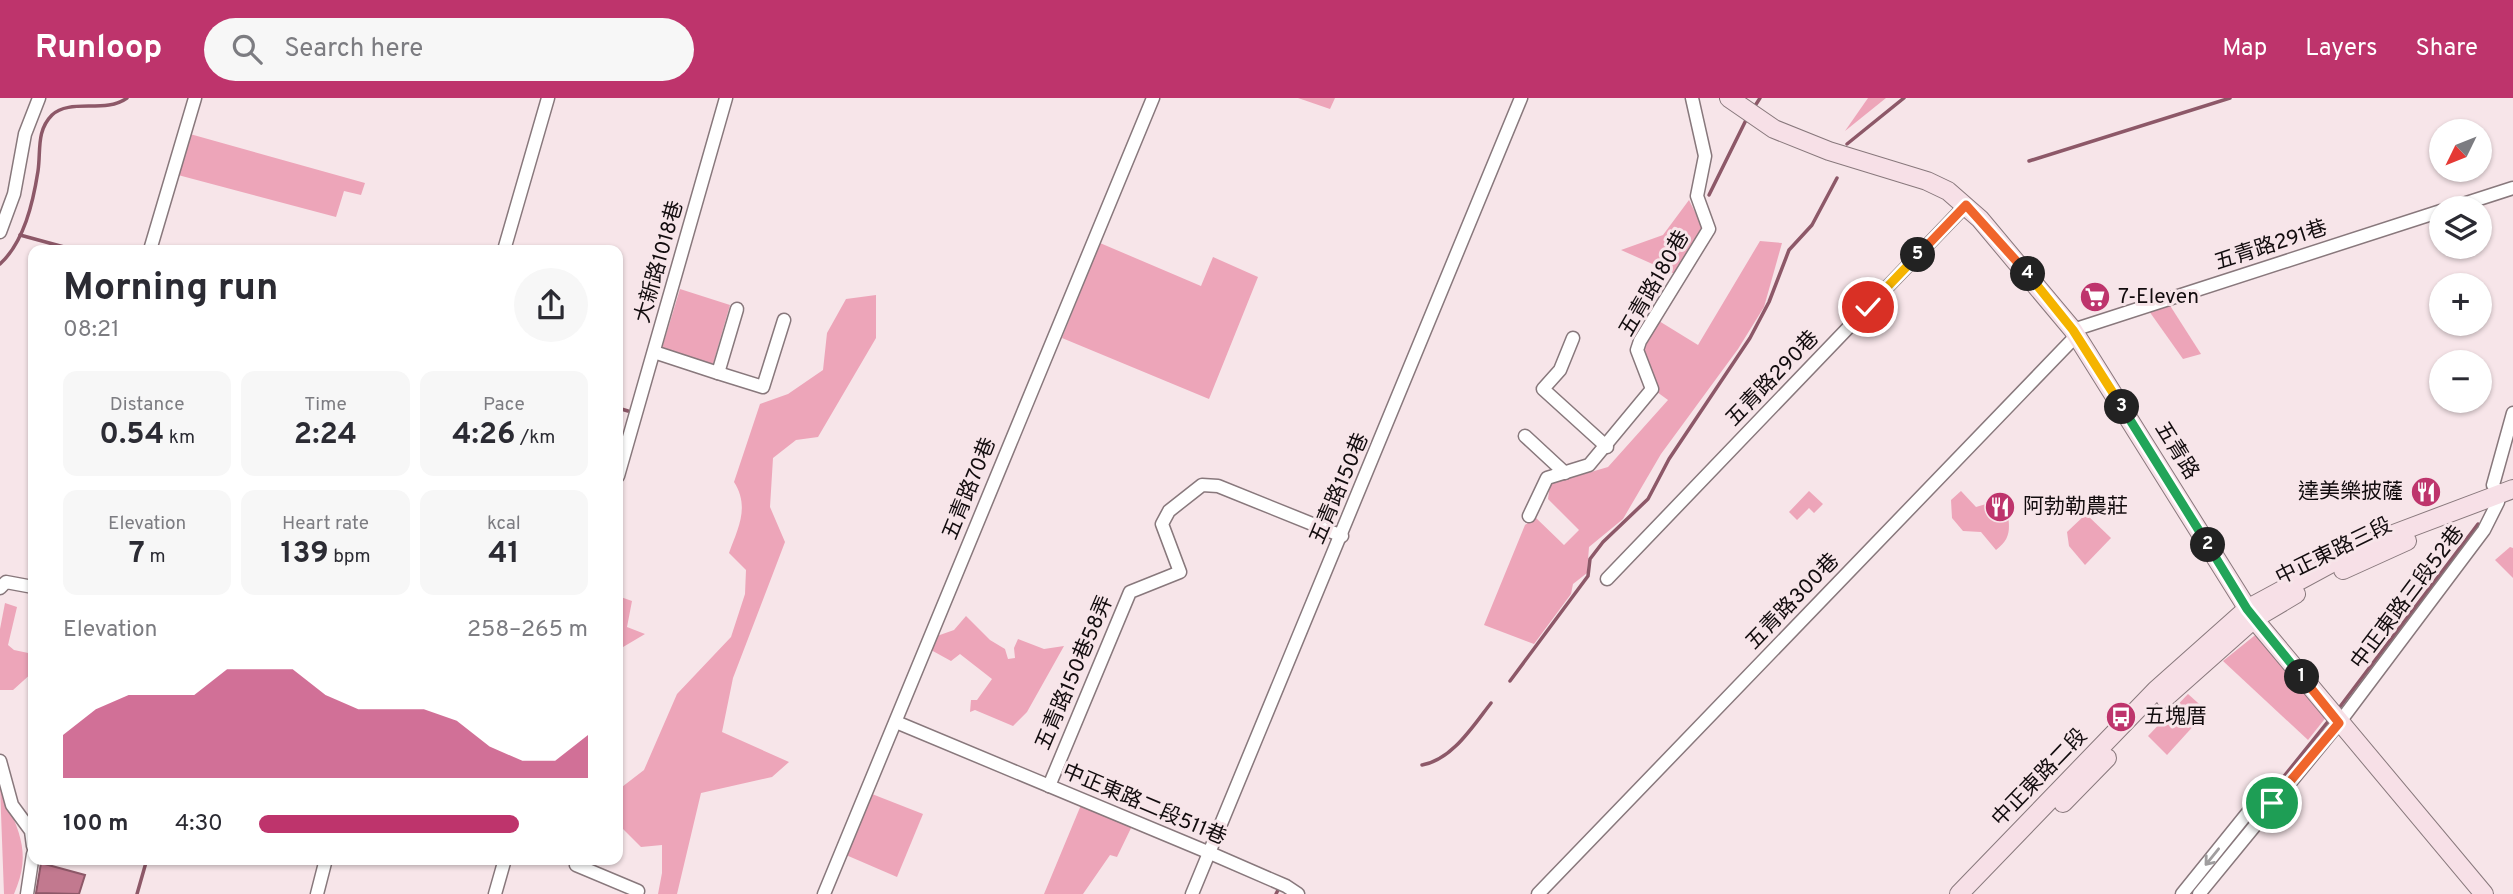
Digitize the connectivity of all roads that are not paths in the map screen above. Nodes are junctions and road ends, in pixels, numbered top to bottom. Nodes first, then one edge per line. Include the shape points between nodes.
1 (39, 98) edge
2 (195, 98) edge
3 (548, 98) edge
4 (726, 98) edge
5 (1153, 98) edge
6 (1521, 98) edge
7 (1692, 98) edge
8 (1728, 98) edge
9 (2513, 188) edge
10 (2488, 196) edge
11 (1966, 205) junction
12 (2429, 215) edge
13 (0, 232) edge
14 (151, 245) edge
15 (505, 245) edge
16 (737, 309) dead end
17 (784, 320) dead end
18 (2075, 333) junction
19 (1573, 338) dead end
20 (654, 352) junction
21 (718, 373) junction
22 (2513, 413) edge
23 (1525, 436) dead end
24 (1607, 447) junction
25 (623, 459) edge
26 (1565, 473) junction
27 (2506, 496) edge
28 (1529, 516) dead end
29 (1342, 536) junction
30 (1607, 579) dead end
31 (28, 586) edge
32 (0, 588) edge
33 (2251, 614) junction
34 (896, 722) junction
35 (2339, 723) junction
36 (0, 761) edge
37 (1049, 786) junction
38 (2272, 803) junction
39 (28, 827) edge
40 (1210, 853) junction
41 (31, 865) edge
42 (325, 865) edge
43 (503, 865) edge
44 (576, 865) dead end
45 (638, 893) edge
46 (27, 894) edge
47 (317, 894) edge
48 (495, 894) edge
49 (824, 894) edge
50 (1192, 894) edge
51 (1298, 894) edge
52 (1538, 894) edge
53 (1959, 894) edge
54 (1975, 894) edge
55 (2182, 894) edge
56 (2199, 894) edge
57 (2484, 894) edge

1 - 13 street
2 - 14 street
3 - 15 street
4 - 20 street, 大新路1018巷
5 - 34 street, 五青路70巷
6 - 29 street, 五青路150巷
7 - 24 street, 五青路180巷 via 1705,156 1697,196 1709,229 1640,341 1637,351 1651,389
8 - 11 street, 五青路 via 1774,129 1927,181
9 - 10 street
11 - 18 street, 五青路 via 2004,244
11 - 30 street, 五青路290巷
12 - 18 street, 五青路291巷
16 - 21 street
17 - 21 street via 762,387
18 - 33 street, 五青路
18 - 52 street, 五青路300巷
19 - 24 street via 1560,370 1543,388
20 - 21 street
20 - 25 street, 大新路1018巷
22 - 27 street via 2493,485
23 - 26 street
24 - 26 street, 五青路180巷 via 1589,465
26 - 28 street, 五青路180巷 via 1547,478
27 - 33 street, 中正東路三段
27 - 35 street, 中正東路三段52巷
29 - 37 street, 五青路150巷58弄 via 1218,486 1202,485 1169,511 1162,524 1180,572 1130,592
29 - 40 street, 五青路150巷
31 - 32 street via 6,582
33 - 35 street, 五青路
33 - 53 street, 中正東路二段 via 2156,690
33 - 54 street, 中正東路二段
34 - 37 street, 中正東路二段511巷
34 - 49 street, 五青路70巷
35 - 38 street, 中正東路三段52巷
35 - 57 street, 五青路
36 - 39 street via 12,805
37 - 40 street, 中正東路二段511巷
38 -> 55 street via 2262,795
38 - 56 street, 中正東路三段52巷
40 - 50 street, 五青路150巷
40 - 51 street, 中正東路二段511巷
41 - 46 street
42 - 47 street
43 - 48 street
44 - 45 street

